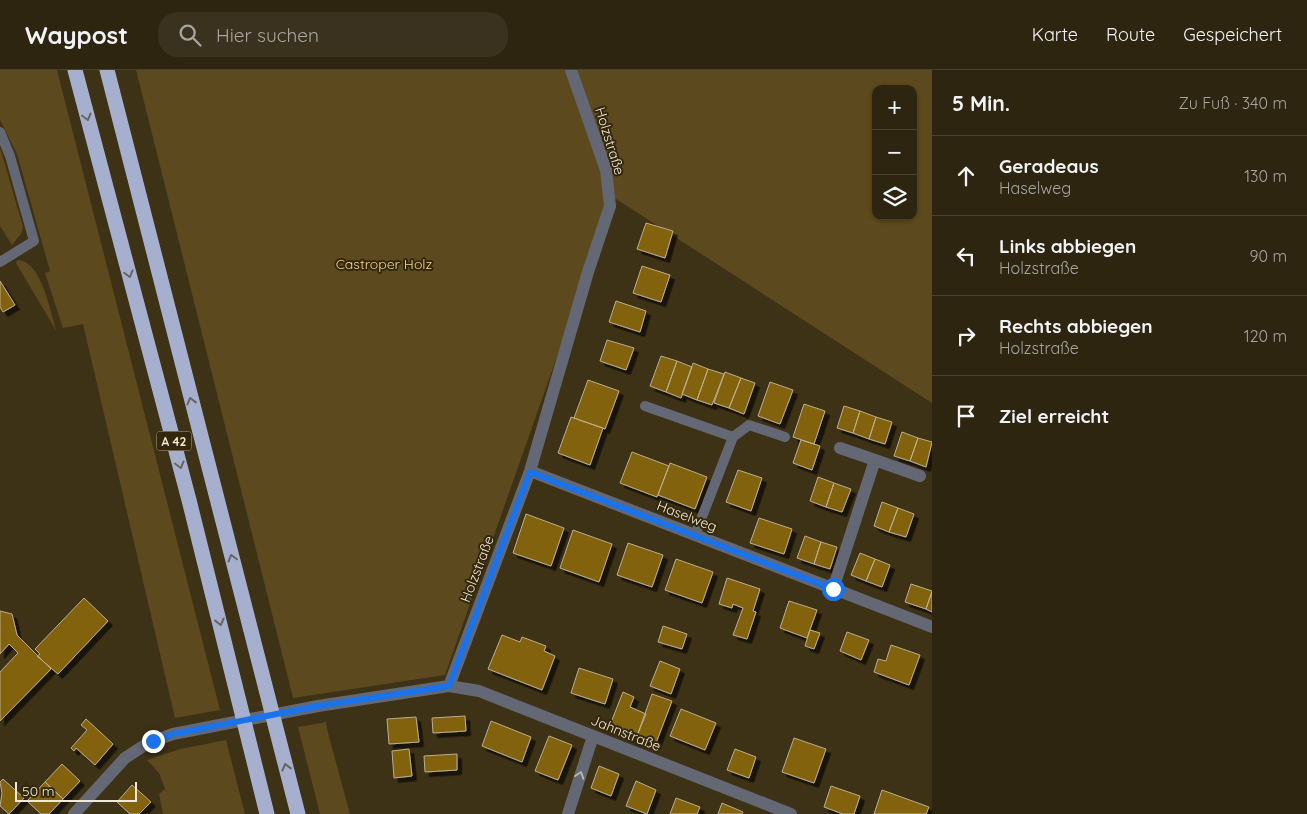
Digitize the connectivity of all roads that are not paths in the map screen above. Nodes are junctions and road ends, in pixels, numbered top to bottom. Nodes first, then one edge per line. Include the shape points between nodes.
1 (75, 70) edge
2 (107, 70) edge
3 (571, 70) edge
4 (0, 132) edge
5 (0, 262) edge
6 (644, 406) dead end
7 (733, 437) junction
8 (785, 437) dead end
9 (840, 448) dead end
10 (875, 460) junction
11 (530, 472) junction
12 (920, 476) dead end
13 (695, 535) junction
14 (833, 589) junction
15 (932, 627) edge
16 (449, 686) junction
17 (592, 736) junction
18 (74, 814) edge
19 (267, 814) edge
20 (298, 814) edge
21 (568, 814) edge
22 (790, 814) edge

1 -> 19 highway, A 42 via 191,509
20 -> 2 highway, A 42
3 - 11 street, Holzstraße via 606,170 610,206
4 - 5 lane via 34,241
6 - 7 lane
7 - 8 lane via 749,424
7 - 13 lane
9 - 10 street
10 - 12 street
10 - 14 street
11 - 13 street, Haselweg
11 - 16 street, Holzstraße
13 - 14 street, Haselweg
14 - 15 street, Haselweg
16 - 17 street, Jahnstraße via 479,691
16 - 18 street via 318,706 148,742 126,758
21 -> 17 street
17 - 22 street, Jahnstraße

